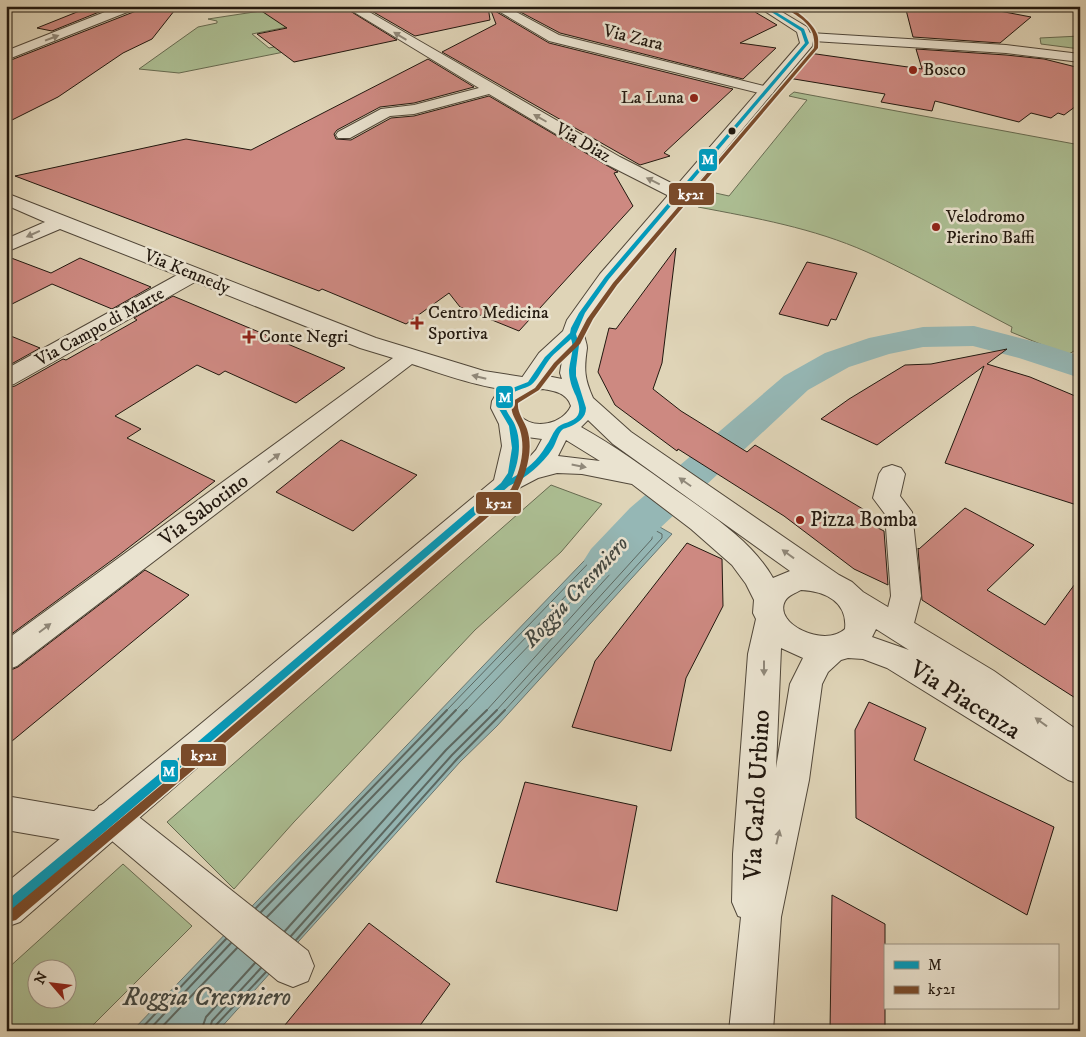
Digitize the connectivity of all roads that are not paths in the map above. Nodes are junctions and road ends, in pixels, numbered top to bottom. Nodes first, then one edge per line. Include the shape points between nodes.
1 (15, 6) edge
2 (131, 6) edge
3 (350, 6) edge
4 (496, 6) edge
5 (763, 6) edge
6 (6, 9) edge
7 (806, 37) junction
8 (6, 56) edge
9 (1080, 58) edge
10 (490, 89) junction
11 (768, 91) junction
12 (344, 135) dead end
13 (677, 193) junction
14 (6, 198) edge
15 (60, 222) junction
16 (6, 246) edge
17 (194, 274) junction
18 (573, 334) junction
19 (368, 343) junction
20 (401, 363) junction
21 (6, 379) edge
22 (529, 383) junction
23 (580, 398) junction
24 (507, 415) junction
25 (561, 429) junction
26 (646, 468) junction
27 (892, 474) dead end
28 (519, 478) junction
29 (710, 513) junction
30 (840, 591) junction
31 (770, 610) junction
32 (898, 627) junction
33 (839, 647) junction
34 (6, 657) edge
35 (1080, 752) edge
36 (1080, 769) edge
37 (6, 813) edge
38 (105, 824) junction
39 (6, 908) edge
40 (293, 966) dead end
41 (755, 971) junction
42 (751, 1031) edge

1 - 6 street
8 -> 2 street
10 -> 3 street, Via Diaz
4 - 11 street, Via Zara via 554,38
5 - 7 street via 803,30
7 - 9 street via 997,49
7 - 11 street via 807,43
10 - 12 street via 386,112
13 -> 10 street, Via Diaz via 628,169
11 - 13 street
13 - 18 street via 607,278 578,320
14 - 15 street, Via Kennedy
15 -> 16 street
15 - 17 street, Via Kennedy
17 - 19 street, Via Kennedy
17 - 21 street, Via Campo di Marte
18 - 22 street via 547,358
18 - 23 street via 576,344 572,373
19 - 20 street, Via Kennedy
22 -> 19 street, Via Kennedy via 481,378
20 - 24 street, Via Kennedy via 484,397
34 -> 20 street, Via Sabotino
22 - 23 street via 555,382 566,386
22 - 24 street via 504,398
23 - 25 street via 584,406 582,415
23 - 26 street via 622,438
24 - 25 street via 522,428 535,431
24 - 28 street via 515,434
25 - 26 street
25 - 28 street via 552,444
28 -> 26 street via 550,464
26 - 29 street
27 - 32 street via 886,498 898,512 906,596
28 - 38 street
30 -> 29 street, Via Piacenza
29 - 31 street via 758,578
30 - 31 street via 813,579 798,579 775,590
30 - 32 street, Via Piacenza
30 - 33 street via 860,611 862,622 860,633
31 - 33 street via 782,634 794,642 810,648
31 -> 41 street, Via Carlo Urbino via 764,642 753,831
35 -> 32 street, Via Piacenza via 983,680
33 - 36 street, Via Piacenza via 882,652 917,669
41 -> 33 street, Via Carlo Urbino via 761,917 795,761 806,684 817,663
37 - 38 street
38 - 39 street
38 - 40 street via 215,902
41 - 42 street, Via Carlo Urbino

